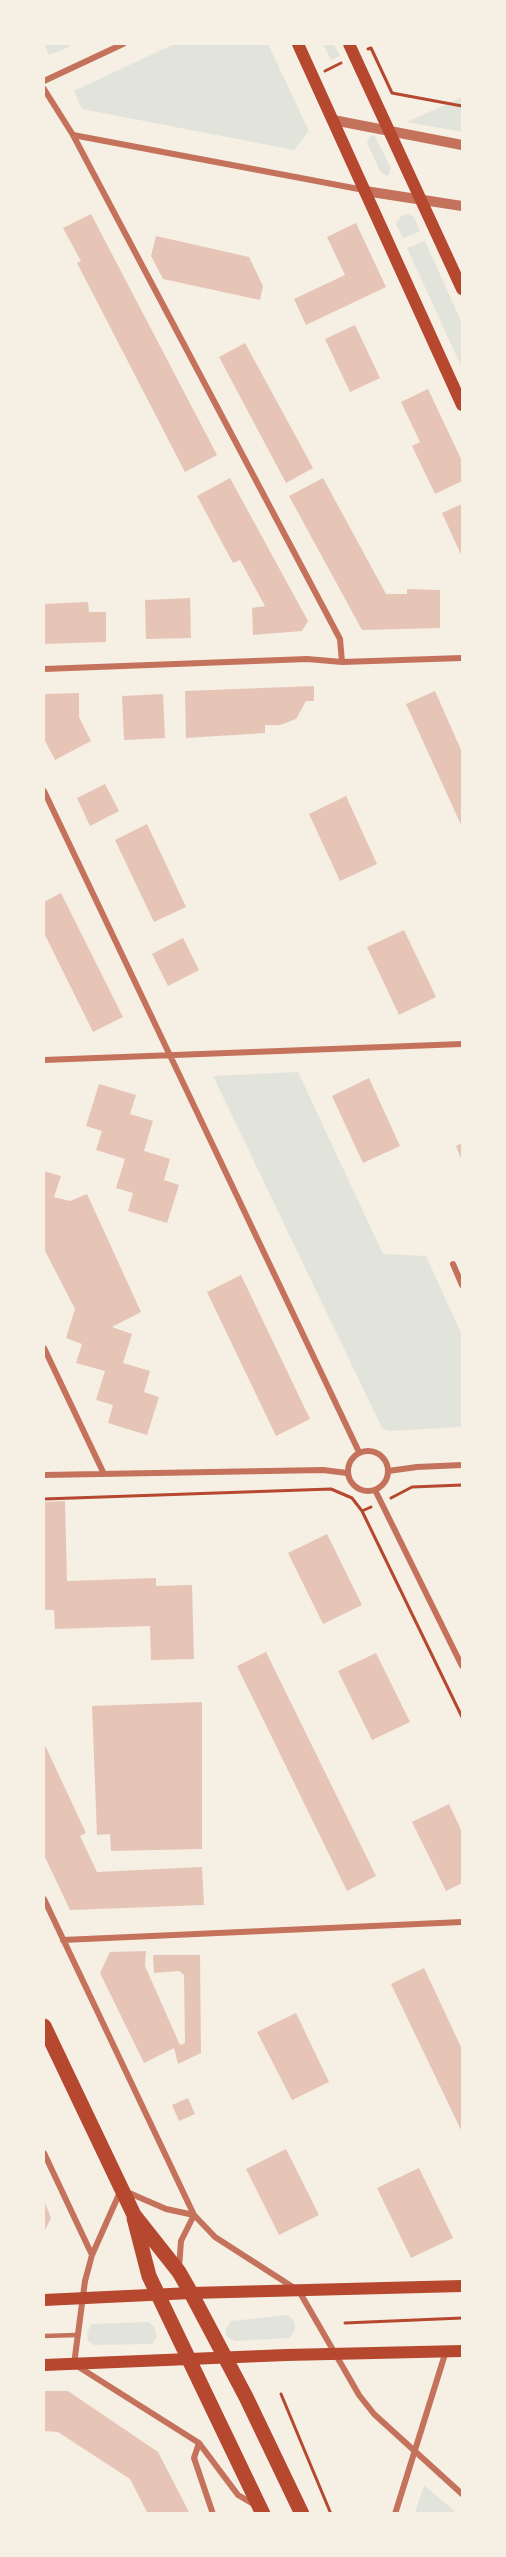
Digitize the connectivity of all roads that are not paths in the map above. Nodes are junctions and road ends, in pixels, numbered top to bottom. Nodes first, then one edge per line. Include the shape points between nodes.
1 (123, 44) edge
2 (298, 44) edge
3 (349, 44) edge
4 (44, 81) edge
5 (44, 89) edge
6 (333, 120) junction
7 (387, 130) junction
8 (73, 135) junction
9 (462, 145) edge
10 (365, 191) junction
11 (420, 199) junction
12 (462, 207) edge
13 (462, 287) edge
14 (462, 405) edge
15 (462, 658) edge
16 (342, 662) junction
17 (44, 669) edge
18 (44, 791) edge
19 (462, 1044) edge
20 (170, 1055) junction
21 (44, 1060) edge
22 (453, 1264) dead end
23 (462, 1284) edge
24 (44, 1348) edge
25 (359, 1452) junction
26 (462, 1465) edge
27 (388, 1471) junction
28 (347, 1473) junction
29 (104, 1474) junction
30 (44, 1475) edge
31 (375, 1490) junction
32 (462, 1666) edge
33 (44, 1899) edge
34 (462, 1922) edge
35 (63, 1940) junction
36 (44, 2026) edge
37 (44, 2152) edge
38 (121, 2189) junction
39 (134, 2215) junction
40 (194, 2215) junction
41 (92, 2255) junction
42 (179, 2272) junction
43 (462, 2286) edge
44 (299, 2291) junction
45 (191, 2293) junction
46 (158, 2295) junction
47 (81, 2298) junction
48 (44, 2300) edge
49 (77, 2335) junction
50 (44, 2336) edge
51 (462, 2350) edge
52 (446, 2351) junction
53 (335, 2354) junction
54 (226, 2358) junction
55 (189, 2360) junction
56 (74, 2364) junction
57 (44, 2365) edge
58 (199, 2442) junction
59 (413, 2451) junction
60 (462, 2494) edge
61 (263, 2512) edge
62 (213, 2514) edge
63 (302, 2514) edge
64 (394, 2514) edge

1 - 4 street
2 - 6 main road
3 - 7 main road
5 - 8 street
6 - 7 street
6 - 10 main road
7 - 9 street
7 - 11 main road
8 - 10 street
8 - 16 street via 340,639
10 - 11 street
10 - 14 main road
11 - 12 street
11 - 13 main road
15 - 16 street
16 - 17 street via 307,659
18 - 20 street
19 - 20 street
20 - 21 street
20 - 25 street
22 - 23 street
24 - 29 street
25 - 27 street via 368,1450 381,1455
25 - 28 street via 351,1459
26 - 27 street
27 - 31 street via 383,1484
28 - 29 street via 323,1470
28 - 31 street via 358,1489
29 - 30 street
31 - 32 street
33 - 35 street
34 - 35 street
35 - 40 street
36 - 38 main road
37 - 41 street
38 - 39 main road
38 - 40 street via 166,2210
38 - 41 street
39 - 42 main road
39 - 46 main road via 144,2265
40 - 42 street via 181,2241
40 - 44 street via 215,2237
41 - 47 street
42 - 45 main road
43 - 44 main road
44 - 45 main road
44 - 53 street
45 - 46 main road
45 - 54 main road
46 - 47 main road
46 - 55 main road
47 - 48 main road
47 - 49 street
49 - 50 lane
49 - 56 street
51 - 52 main road
52 - 53 main road
52 - 59 street
53 - 54 main road
53 - 59 street via 374,2414
54 - 55 main road
54 - 63 main road
55 - 56 main road
55 - 61 main road
56 - 57 main road
56 - 58 street
58 - 61 street via 238,2495
58 - 62 street via 194,2458
59 - 60 street
59 - 64 street

